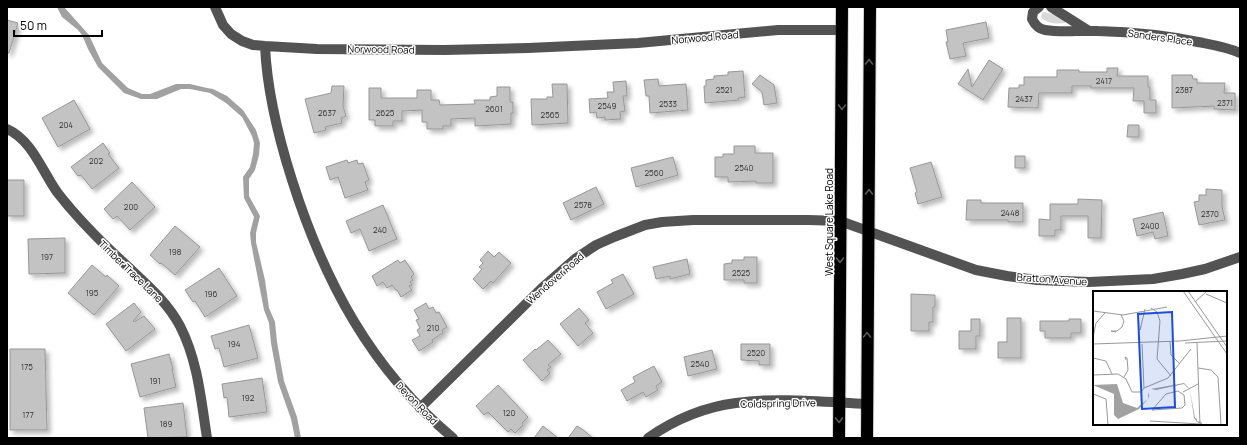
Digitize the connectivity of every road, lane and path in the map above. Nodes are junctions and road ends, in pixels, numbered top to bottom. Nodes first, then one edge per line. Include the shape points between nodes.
1 (214, 7) edge
2 (842, 7) edge
3 (870, 7) edge
4 (1039, 7) edge
5 (1051, 7) edge
6 (842, 30) junction
7 (1089, 31) junction
8 (265, 46) junction
9 (1237, 50) edge
10 (7, 129) edge
11 (840, 221) junction
12 (868, 231) junction
13 (1240, 257) edge
14 (839, 403) junction
15 (867, 404) junction
16 (420, 408) junction
17 (207, 438) edge
18 (453, 438) edge
19 (648, 438) edge
20 (839, 438) edge
21 (867, 438) edge

1 - 8 street, Norwood Road via 231,34 253,45
2 - 6 highway, West Square Lake Road
12 -> 3 highway
4 - 7 street, Sanders Place via 1033,12 1032,19 1042,29 1063,32
5 - 7 street, Sanders Place
6 - 8 street, Norwood Road via 778,30 638,43 522,48 412,50
6 -> 11 highway, West Square Lake Road
7 - 9 street, Sanders Place via 1145,34
8 - 16 street, Devon Road via 267,78 275,119 307,225 344,306 384,366
10 - 17 street, Timber Trace Lane via 24,140 72,211 163,301 180,325 196,369
11 - 12 street, Wendover Road
11 -> 14 highway, West Square Lake Road
11 - 16 street, Wendover Road via 678,220 646,225 614,236 585,252 561,270
12 - 13 street, Bratton Avenue via 976,270 1037,280 1089,282 1153,279 1200,270
15 -> 12 highway
14 - 15 street, Coldspring Drive
14 - 19 street, Coldspring Drive via 736,403 685,417
14 -> 20 highway, West Square Lake Road
15 - 21 highway
16 - 18 street, Devon Road

